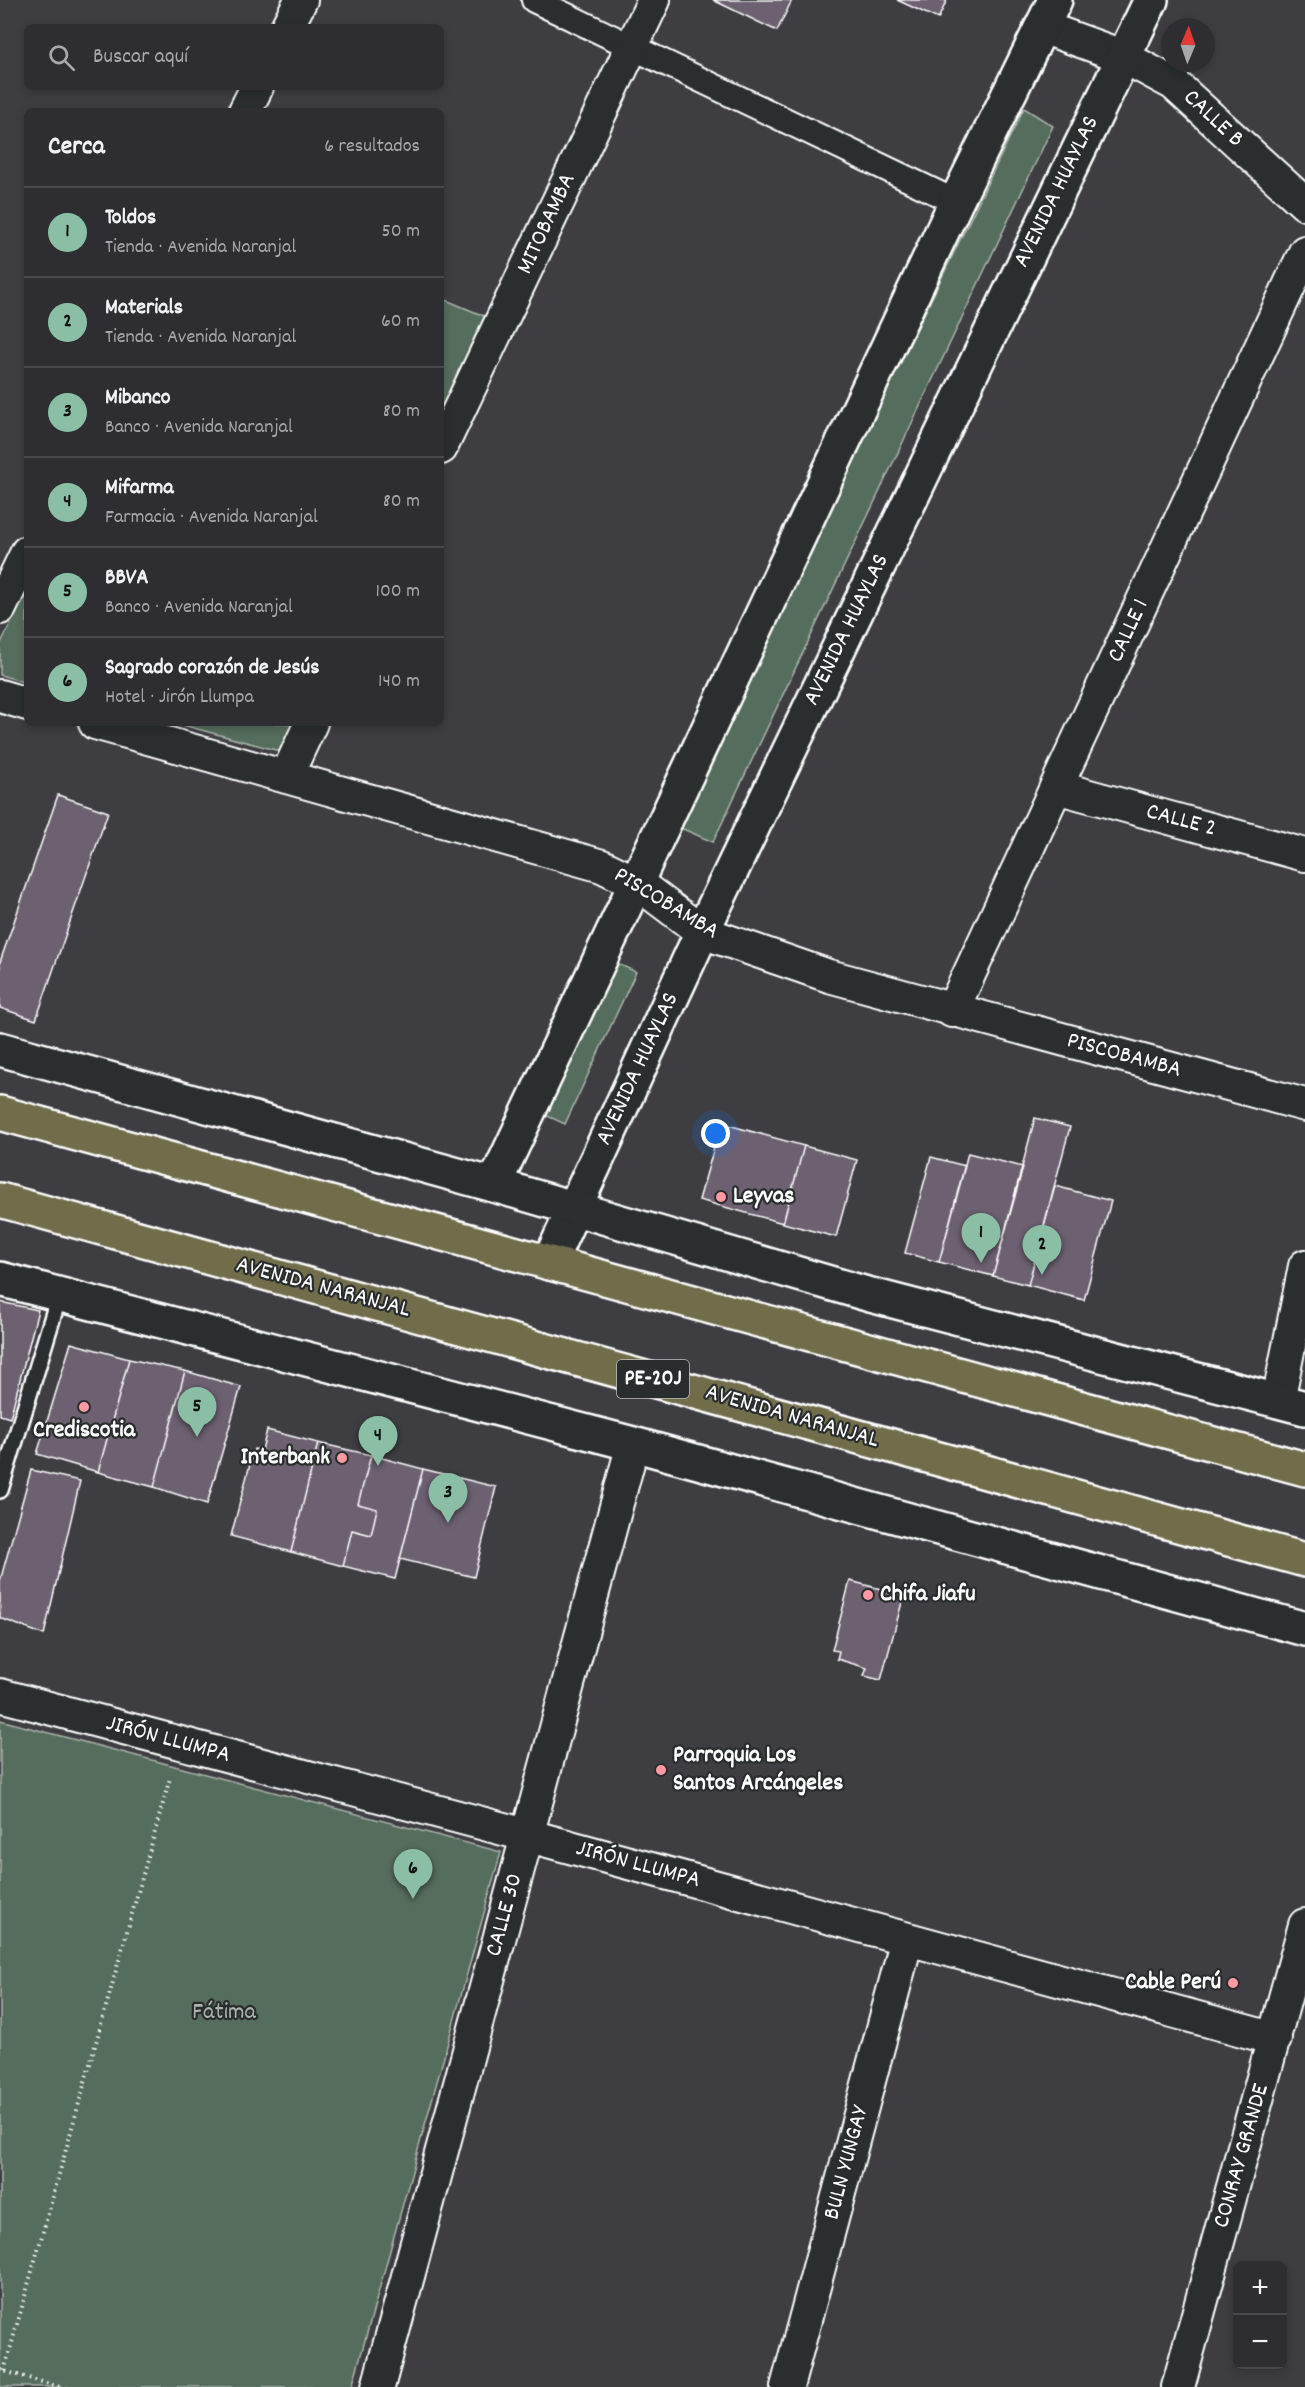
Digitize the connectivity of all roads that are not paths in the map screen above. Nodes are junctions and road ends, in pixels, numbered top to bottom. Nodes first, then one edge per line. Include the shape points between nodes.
1 (301, 0) edge
2 (534, 0) edge
3 (654, 0) edge
4 (1150, 0) edge
5 (1048, 13) edge
6 (289, 24) edge
7 (631, 46) junction
8 (1122, 56) junction
9 (256, 90) edge
10 (246, 108) edge
11 (956, 202) junction
12 (1305, 204) edge
13 (1305, 252) edge
14 (444, 442) edge
15 (24, 558) edge
16 (0, 608) edge
17 (0, 696) edge
18 (24, 703) edge
19 (106, 726) edge
20 (310, 726) edge
21 (286, 777) junction
22 (1056, 787) junction
23 (1305, 855) edge
24 (637, 883) junction
25 (702, 932) junction
26 (952, 1011) junction
27 (0, 1049) edge
28 (1305, 1104) edge
29 (0, 1113) edge
30 (494, 1185) junction
31 (0, 1200) edge
32 (572, 1210) junction
33 (549, 1263) junction
34 (1305, 1266) edge
35 (0, 1279) edge
36 (59, 1296) junction
37 (1292, 1405) edge
38 (633, 1444) junction
39 (1305, 1469) edge
40 (0, 1490) edge
41 (1305, 1560) edge
42 (1305, 1629) edge
43 (0, 1695) edge
44 (526, 1834) junction
45 (1305, 1925) edge
46 (907, 1939) junction
47 (1275, 2039) junction
48 (378, 2387) edge
49 (787, 2387) edge
50 (1178, 2387) edge

1 - 6 street
2 - 7 street
3 - 7 street, MITOBAMBA
4 - 8 street, AVENIDA HUAYLAS
5 - 8 street, CALLE B
5 - 11 street
7 - 11 street
7 - 14 street, MITOBAMBA
8 - 12 street, CALLE B via 1174,84
8 - 25 street, AVENIDA HUAYLAS
9 - 10 street
11 - 24 street
13 - 22 street, CALLE 1
15 - 16 street
17 - 18 street
19 - 21 street, PISCOBAMBA
20 - 21 street
21 - 24 street, PISCOBAMBA via 602,866
22 - 23 street, CALLE 2
22 - 26 street, CALLE 1
24 - 25 street, PISCOBAMBA
24 - 30 street
25 - 26 street, PISCOBAMBA via 829,976
25 - 32 street, AVENIDA HUAYLAS
26 - 28 street, PISCOBAMBA
27 - 30 street
29 - 33 highway
30 - 32 street
31 - 41 highway, AVENIDA NARANJAL / PE-20J
32 - 33 street, AVENIDA HUAYLAS
32 - 37 street via 867,1294
33 - 39 highway
34 - 37 street
35 - 36 street
36 - 38 street
36 - 40 lane
38 - 42 street
38 - 44 street, CALLE 30
43 - 44 street, JIRÓN LLUMPA
44 - 46 street, JIRÓN LLUMPA
44 - 48 street, CALLE 30
45 - 47 street, CONRAY GRANDE
46 - 47 street, JIRÓN LLUMPA
46 - 49 street, BULN YUNGAY
47 - 50 street, CONRAY GRANDE

